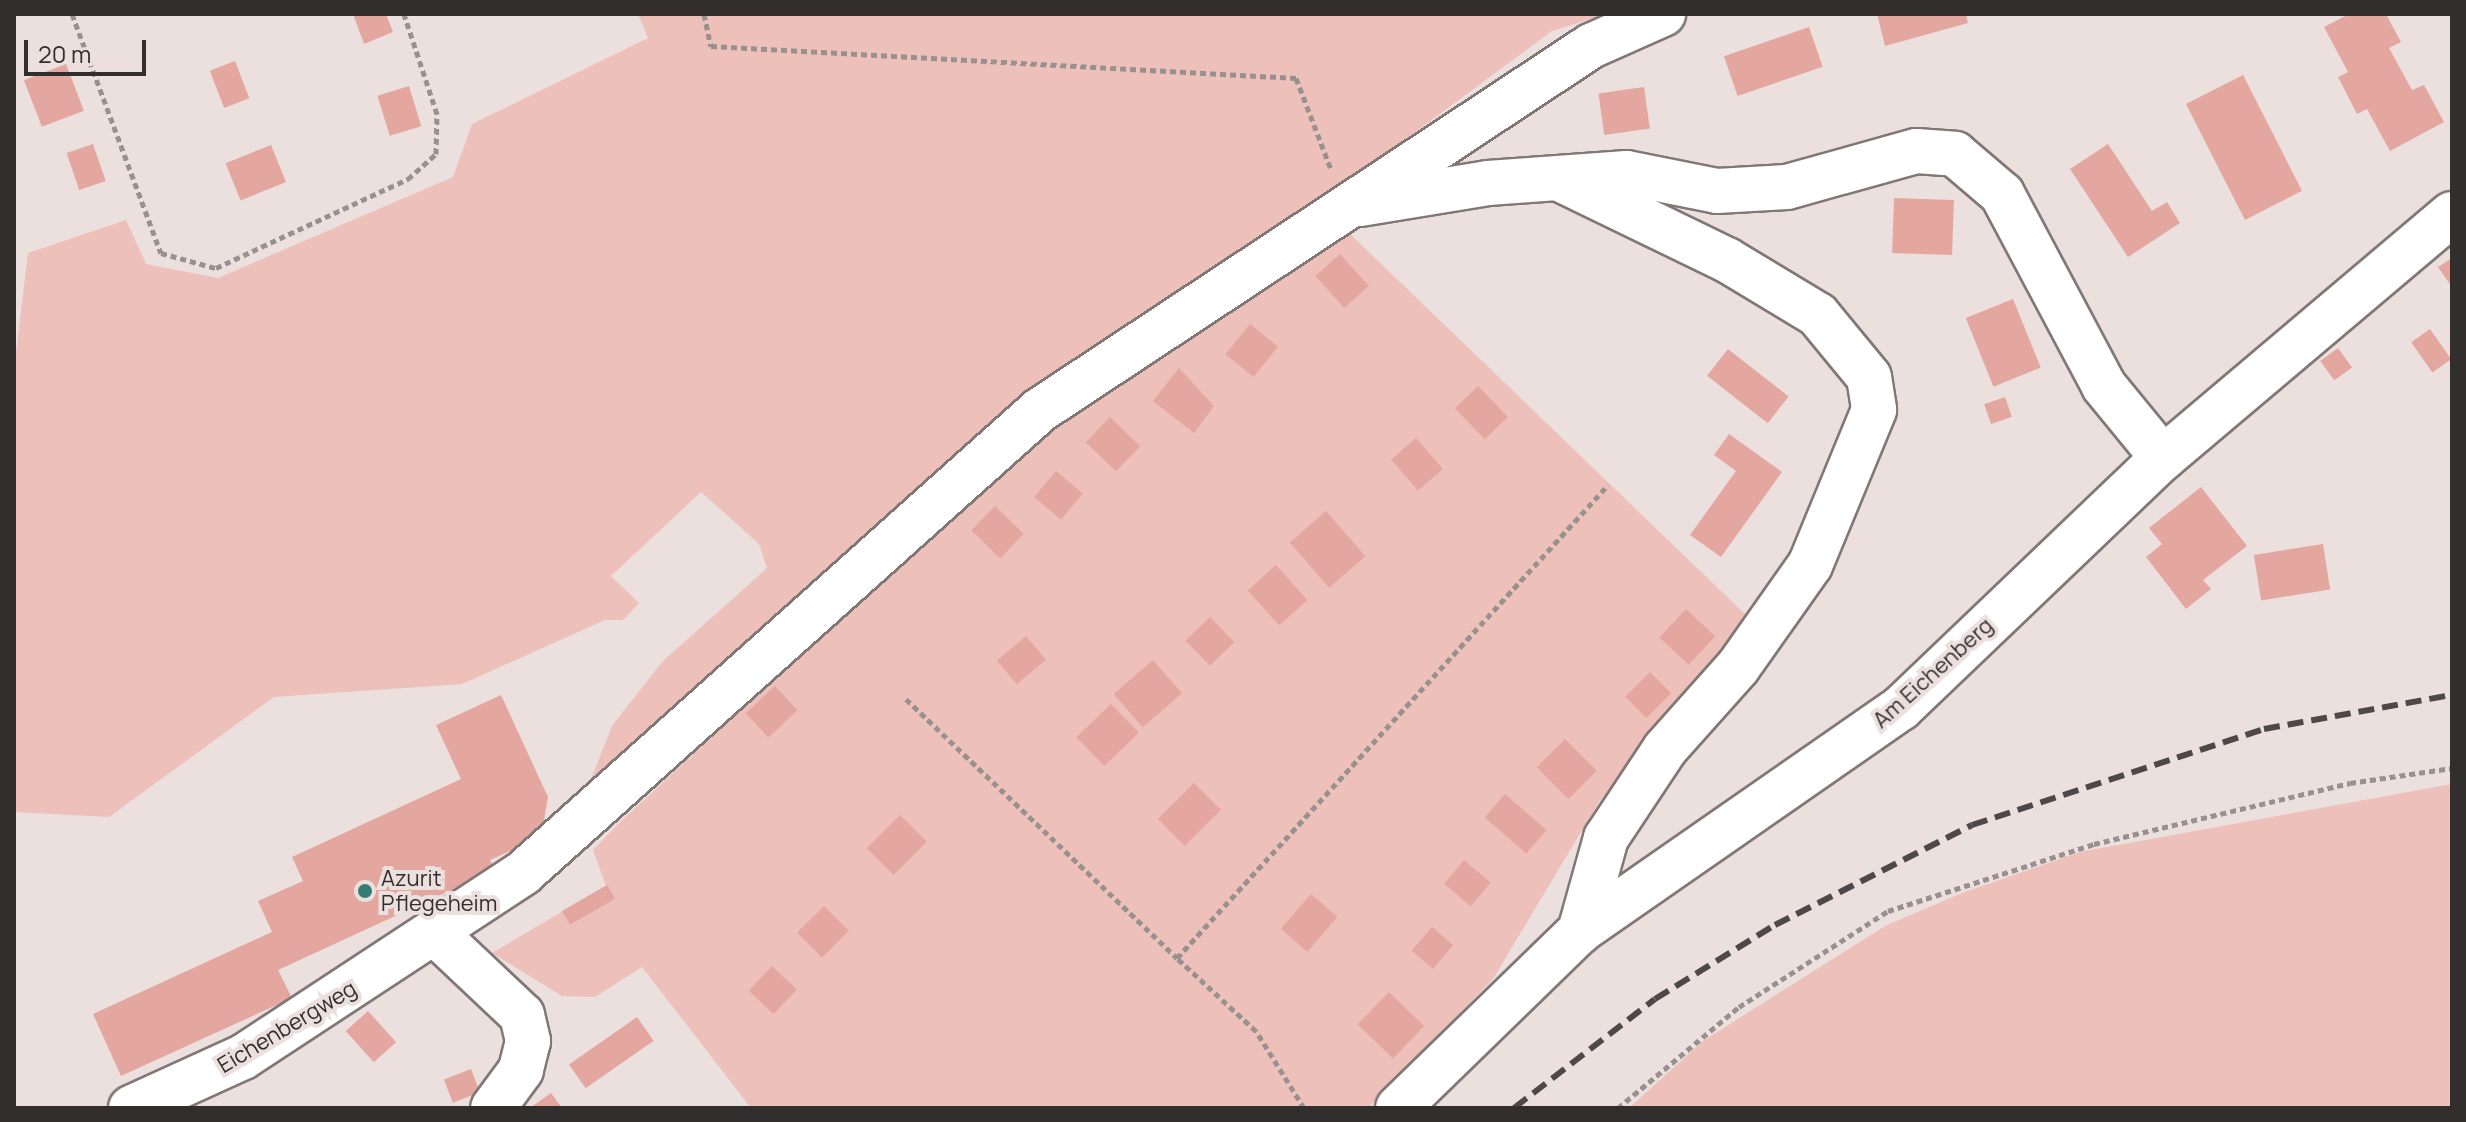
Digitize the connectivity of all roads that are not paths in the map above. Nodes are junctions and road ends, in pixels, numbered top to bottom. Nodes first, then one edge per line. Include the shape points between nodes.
1 (1663, 14) edge
2 (1562, 180) junction
3 (1340, 193) junction
4 (2452, 214) edge
5 (2163, 458) junction
6 (1580, 931) junction
7 (436, 934) junction
8 (131, 1108) edge
9 (493, 1108) edge
10 (1398, 1108) edge

1 - 3 street, Eichenbergweg via 1591,46
2 - 3 street
2 - 5 street via 1627,173 1717,191 1787,187 1916,151 1955,154 2002,194 2104,386
2 - 6 street via 1727,260 1818,315 1869,377 1874,410 1810,565 1738,667 1665,749 1606,838
3 - 7 street, Eichenbergweg via 1040,410 578,827
4 - 5 street, Am Eichenberg
5 - 6 street, Am Eichenberg via 1901,708
6 - 10 street, Am Eichenberg
7 - 8 street, Eichenbergweg via 243,1057
7 - 9 street via 522,1015 528,1041 521,1070

